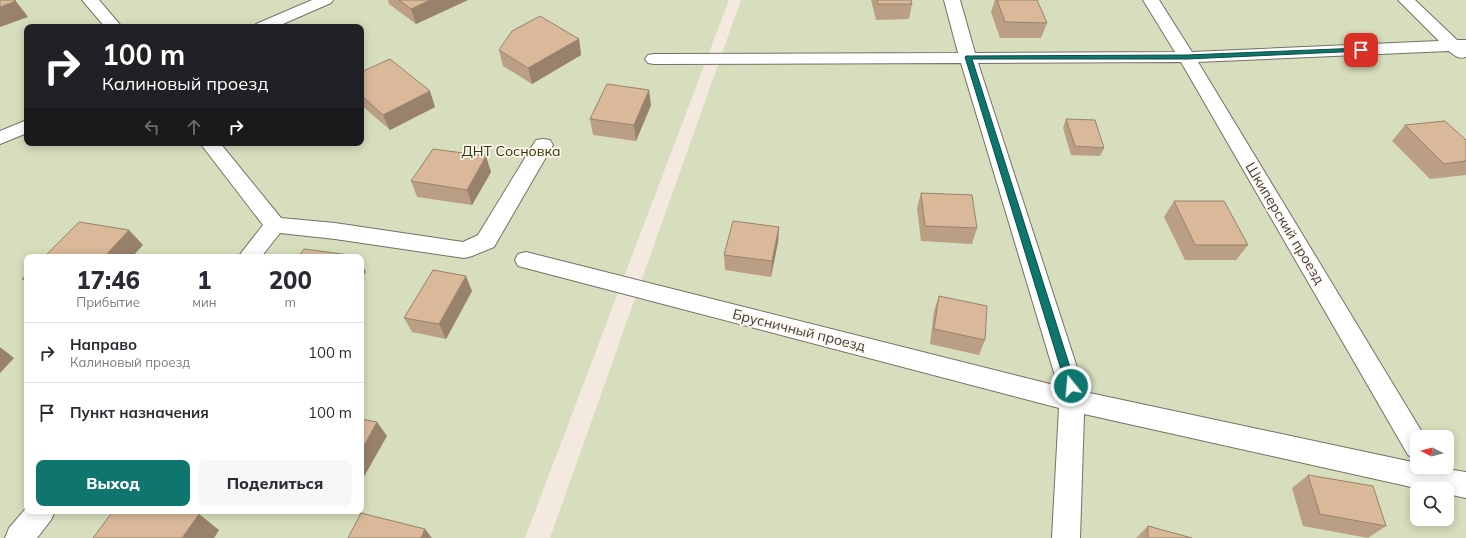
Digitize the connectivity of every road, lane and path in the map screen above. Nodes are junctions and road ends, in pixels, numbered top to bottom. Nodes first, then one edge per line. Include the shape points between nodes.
1 (90, 0) edge
2 (325, 0) edge
3 (952, 0) edge
4 (1151, 0) edge
5 (1406, 0) edge
6 (111, 24) edge
7 (269, 24) edge
8 (1463, 50) edge
9 (968, 57) junction
10 (1187, 57) junction
11 (654, 59) dead end
12 (24, 127) edge
13 (0, 138) edge
14 (543, 145) dead end
15 (212, 146) edge
16 (275, 225) junction
17 (251, 254) edge
18 (526, 260) dead end
19 (1073, 401) junction
20 (1410, 435) edge
21 (1410, 469) edge
22 (1435, 474) edge
23 (1466, 485) edge
24 (39, 514) edge
25 (19, 538) edge
26 (1066, 538) edge

1 - 6 street
2 - 7 street
3 - 9 street
4 - 10 street, Шкиперский проезд
5 - 8 street
8 - 10 street
9 - 10 street
9 - 11 street
9 - 19 street
10 - 20 street, Шкиперский проезд
12 - 13 street
14 - 16 street via 486,241 464,250
15 - 16 street
16 - 17 street
18 - 19 street, Брусничный проезд
19 - 21 street, Брусничный проезд
19 - 26 street
22 - 23 street, Брусничный проезд
24 - 25 street

